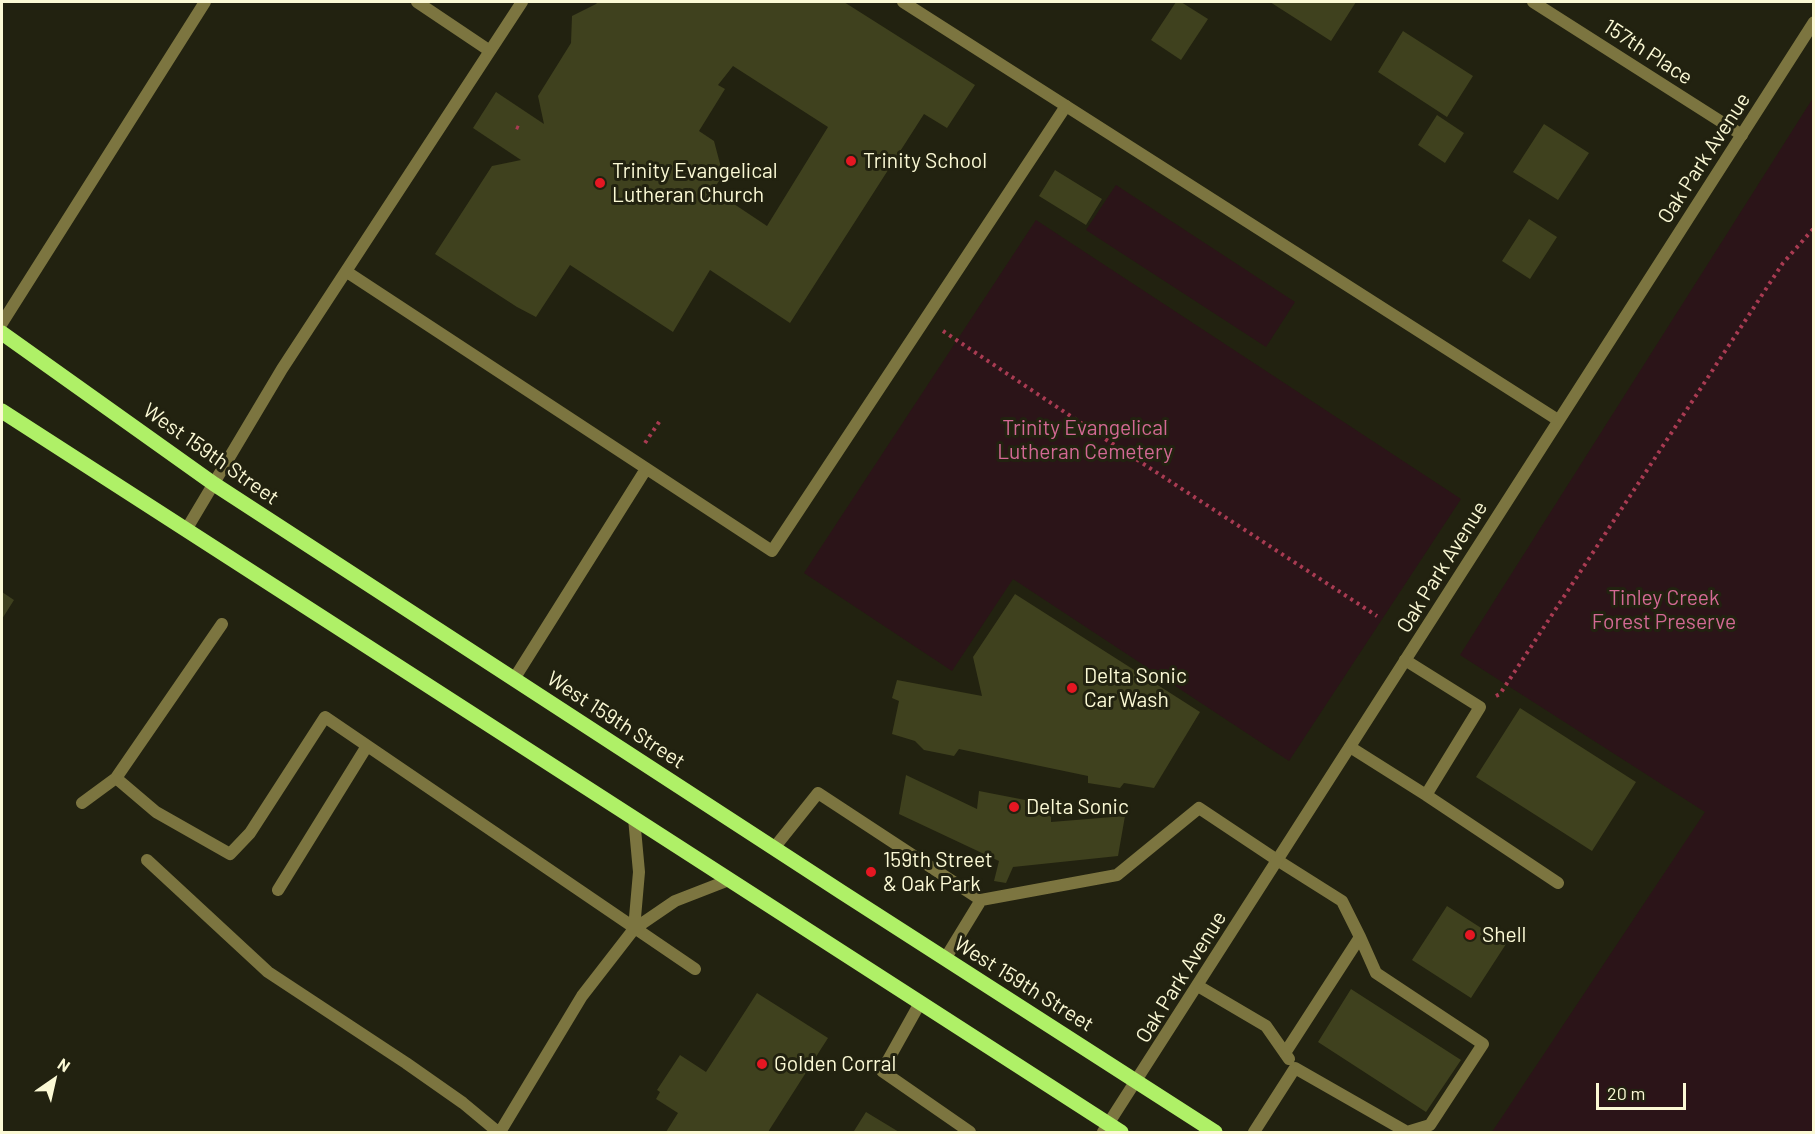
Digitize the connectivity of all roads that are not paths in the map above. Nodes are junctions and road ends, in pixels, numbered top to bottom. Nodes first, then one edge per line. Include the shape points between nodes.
1 (205, 2) edge
2 (417, 2) edge
3 (522, 2) edge
4 (903, 2) edge
5 (1533, 2) edge
6 (431, 6) edge
7 (1814, 22) edge
8 (490, 51) junction
9 (1066, 106) junction
10 (1742, 135) junction
11 (347, 272) junction
12 (2, 323) edge
13 (2, 333) edge
14 (2, 411) edge
15 (1558, 420) junction
16 (646, 468) junction
17 (214, 484) junction
18 (186, 530) junction
19 (222, 624) dead end
20 (1405, 660) junction
21 (514, 679) junction
22 (367, 746) junction
23 (1350, 747) junction
24 (116, 778) junction
25 (1426, 795) junction
26 (82, 802) dead end
27 (634, 818) junction
28 (774, 848) junction
29 (147, 860) dead end
30 (1277, 860) junction
31 (729, 880) junction
32 (1558, 883) dead end
33 (278, 890) dead end
34 (981, 900) junction
35 (634, 929) junction
36 (1360, 937) junction
37 (945, 959) junction
38 (695, 969) dead end
39 (1198, 986) junction
40 (920, 1003) junction
41 (1285, 1053) junction
42 (1295, 1068) junction
43 (1137, 1081) junction
44 (1111, 1130) edge
45 (499, 1132) edge
46 (970, 1132) edge
47 (1215, 1132) edge
48 (1254, 1132) edge

1 - 12 street
2 - 6 street
3 - 8 street
4 - 9 street
5 - 10 street, 157th Place
6 - 8 street
7 - 10 street, Oak Park Avenue
8 - 11 street
9 - 15 street
9 - 16 street via 772,551
10 - 15 street, Oak Park Avenue
11 - 16 street
11 - 17 street via 282,369
13 - 17 main road, West 159th Street
14 - 18 main road
15 - 20 street, Oak Park Avenue
16 - 21 street
17 - 18 street
17 - 21 main road, West 159th Street
18 - 27 main road
19 - 24 street
20 - 23 street, Oak Park Avenue
20 - 25 street via 1479,707
21 - 28 main road, West 159th Street
22 - 24 street via 326,717 250,833 230,854 156,812
22 - 33 street
22 - 35 street
23 - 25 street
23 - 30 street, Oak Park Avenue
24 - 26 street
25 - 32 street
27 - 31 main road
27 - 35 street via 639,872
28 - 34 street via 818,793
28 - 37 main road, West 159th Street
29 - 45 street via 268,972 444,1090
30 - 34 street via 1200,808 1117,875
30 - 36 street via 1342,901
30 - 39 street, Oak Park Avenue
31 - 35 street via 675,901
31 - 40 main road
34 - 37 street
35 - 38 street
35 - 45 street via 582,996
36 - 41 street
36 - 42 street via 1376,973 1483,1044 1430,1125 1407,1132
37 - 43 main road, West 159th Street
39 - 41 street via 1266,1026
39 - 43 street, Oak Park Avenue
40 - 44 main road
40 - 46 street via 882,1071
41 - 42 street
42 - 48 street
43 - 44 street, Oak Park Avenue
43 - 47 main road, West 159th Street

